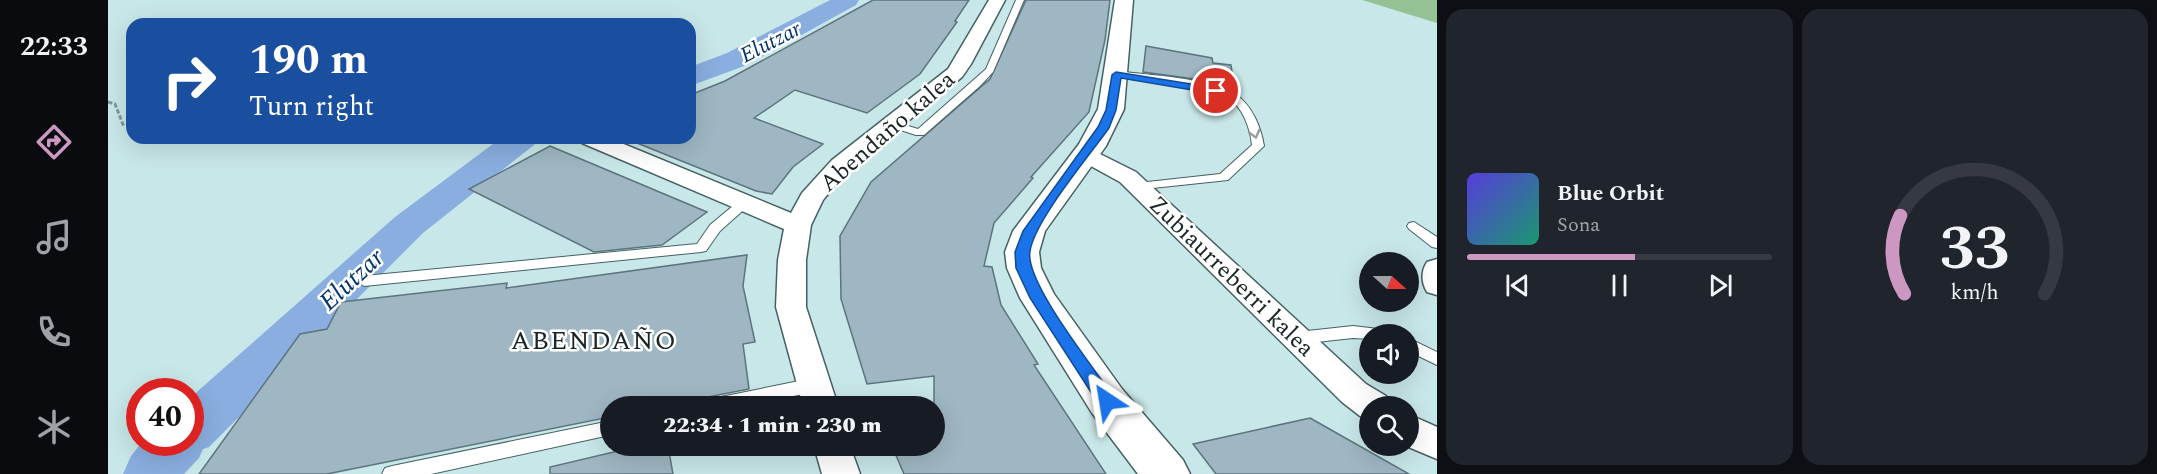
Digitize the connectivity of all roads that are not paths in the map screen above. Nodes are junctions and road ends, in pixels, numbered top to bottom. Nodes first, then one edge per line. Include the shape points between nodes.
1 (997, 0) edge
2 (1020, 0) edge
3 (1124, 0) edge
4 (1116, 75) junction
5 (892, 124) junction
6 (604, 144) edge
7 (1086, 154) junction
8 (1138, 187) junction
9 (744, 203) junction
10 (798, 225) junction
11 (1414, 226) dead end
12 (1437, 244) edge
13 (1437, 268) edge
14 (364, 281) dead end
15 (1437, 285) edge
16 (1359, 332) edge
17 (1298, 338) junction
18 (1419, 350) edge
19 (1437, 359) edge
20 (817, 396) edge
21 (1359, 396) edge
22 (600, 430) edge
23 (1419, 435) edge
24 (1437, 444) edge
25 (835, 456) edge
26 (392, 474) edge
27 (841, 474) edge
28 (1166, 474) edge

1 - 5 street, Abendaño kalea via 955,73
2 - 5 lane via 990,70 977,84 920,133
3 - 4 street
4 - 7 street via 1111,110
4 -> 8 lane via 1230,95 1256,130 1258,147 1224,177
5 - 10 street, Abendaño kalea via 840,165 811,198
6 - 9 street
7 - 8 street, Zubiaurreberri kalea via 1128,177
7 - 28 street via 1029,231 1022,252 1023,268 1038,298 1107,401
8 - 17 street, Zubiaurreberri kalea
9 - 10 street
9 - 14 lane via 715,228 701,248
10 - 20 street, Abendaño kalea via 792,260 791,307
11 - 12 lane
13 - 15 street
16 - 17 lane
17 - 21 street, Zubiaurreberri kalea
18 - 19 lane
22 - 26 lane
23 - 24 street
25 - 27 street

